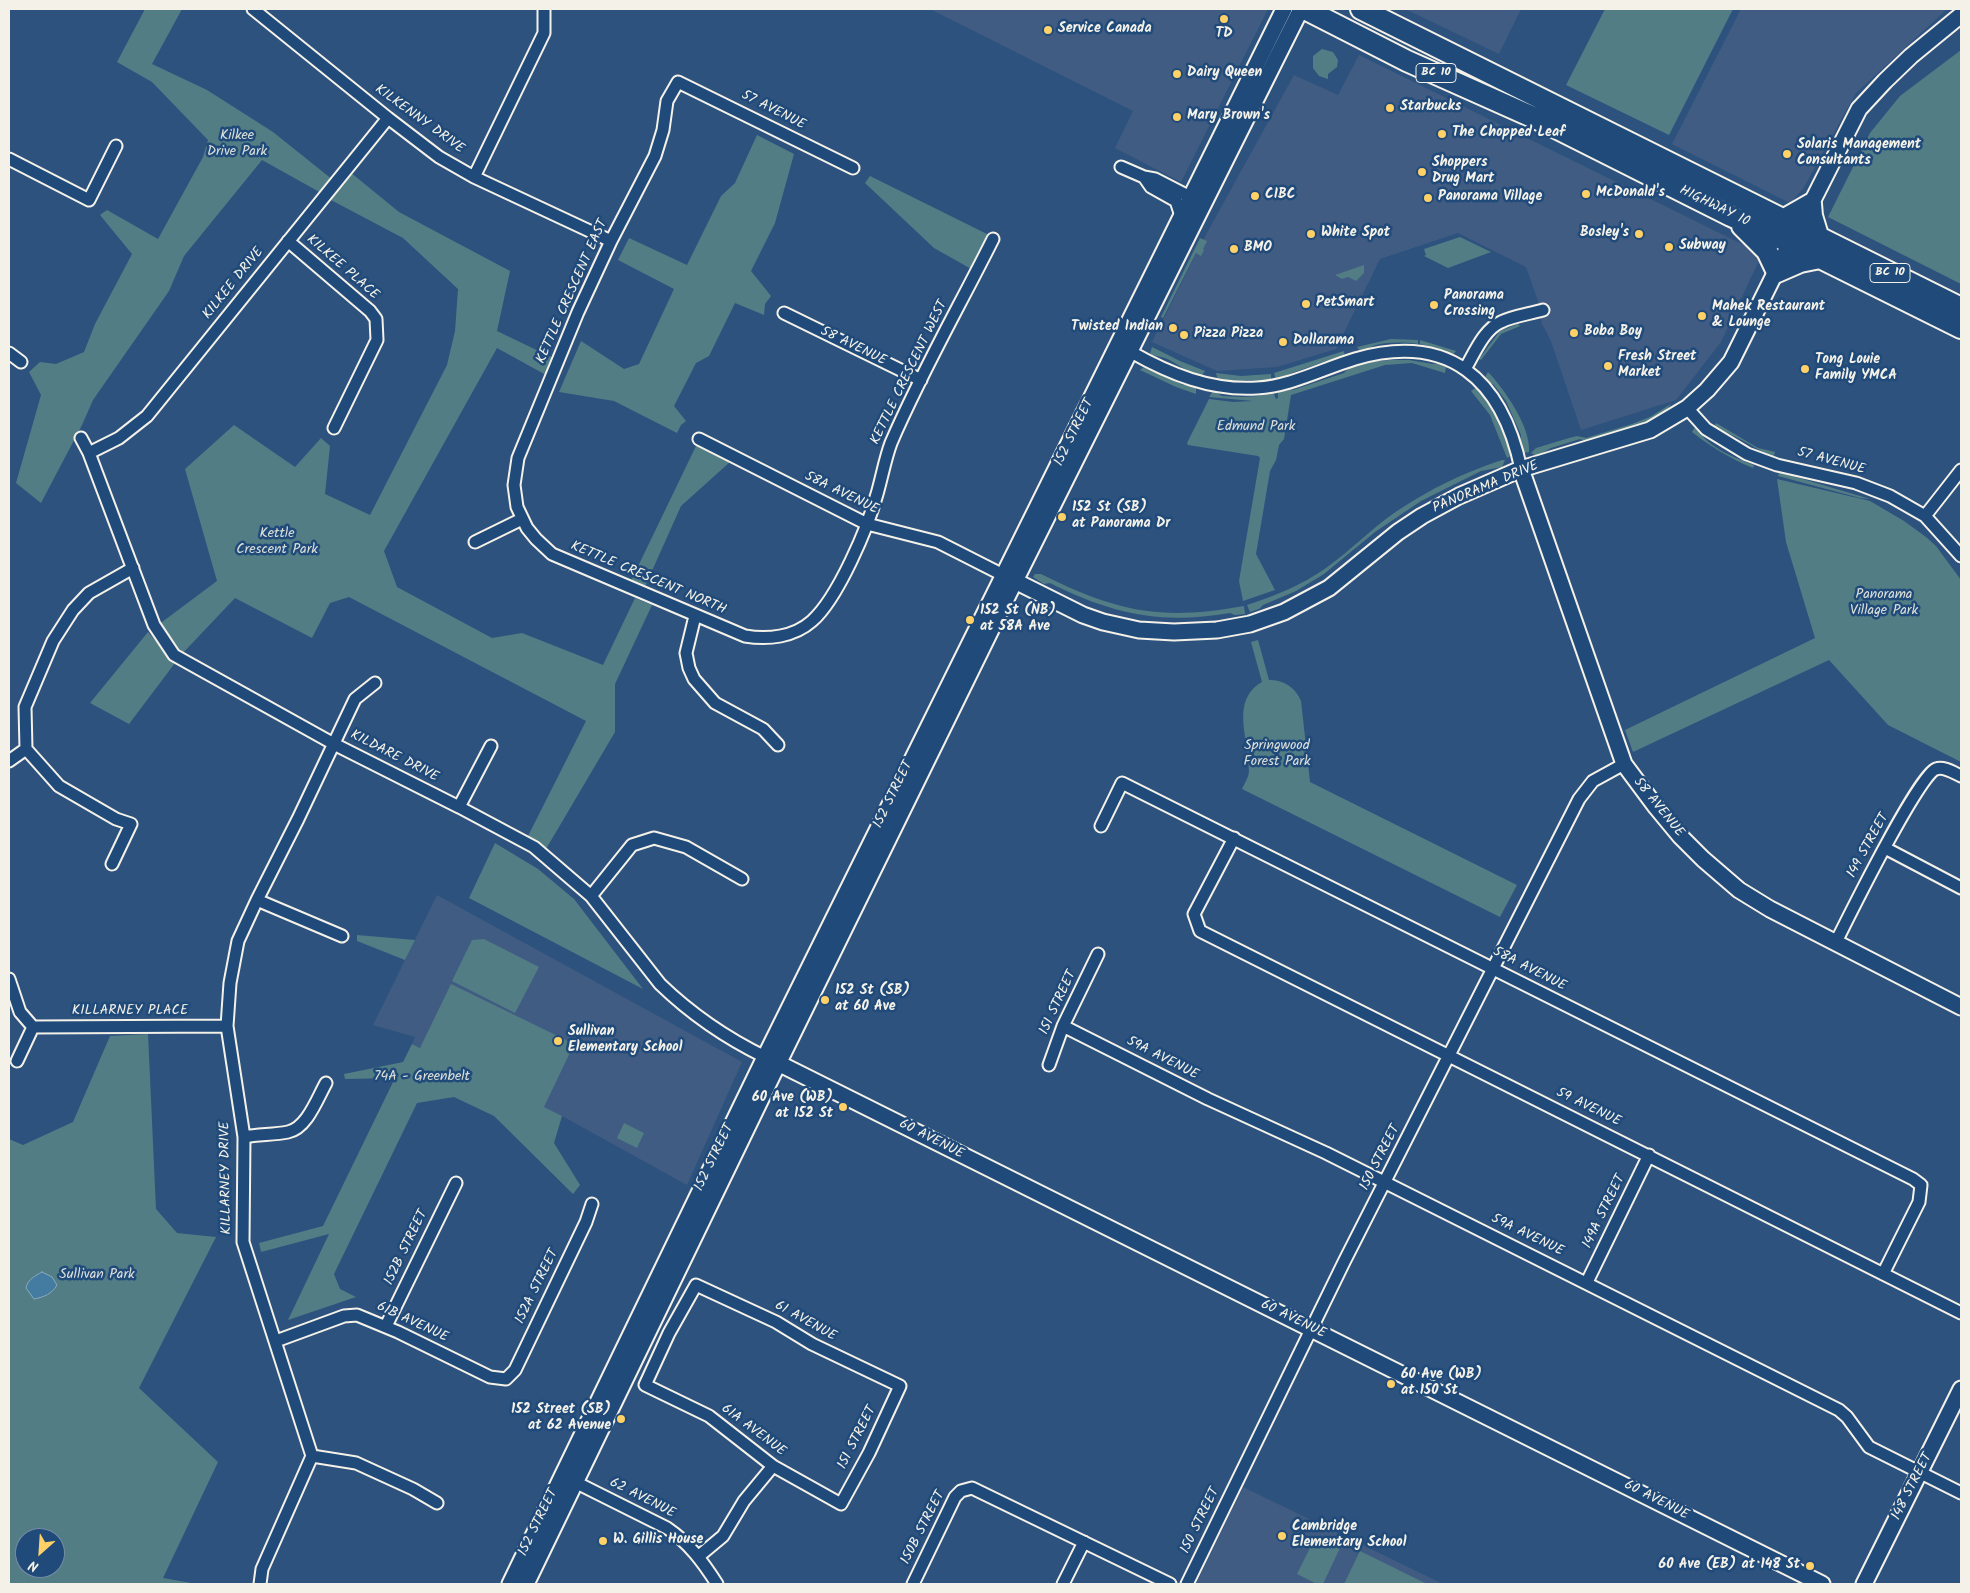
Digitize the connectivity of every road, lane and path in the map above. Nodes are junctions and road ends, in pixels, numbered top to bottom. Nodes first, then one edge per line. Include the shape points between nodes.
1 (253, 9) edge
2 (544, 9) edge
3 (1284, 9) edge
4 (1301, 9) edge
5 (1305, 9) edge
6 (1361, 9) edge
7 (1961, 15) edge
8 (678, 82) joint
9 (388, 118) junction
10 (116, 146) dead end
11 (9, 159) edge
12 (1207, 163) junction
13 (1121, 167) dead end
14 (853, 168) dead end
15 (474, 177) junction
16 (1144, 177) junction
17 (1190, 197) junction
18 (1811, 204) junction
19 (1202, 208) junction
20 (1181, 216) junction
21 (1731, 216) junction
22 (1790, 230) junction
23 (1819, 238) junction
24 (993, 239) dead end
25 (288, 241) junction
26 (611, 241) junction
27 (1185, 242) junction
28 (1820, 258) junction
29 (1777, 272) junction
30 (1961, 308) edge
31 (1543, 310) dead end
32 (784, 312) dead end
33 (1129, 322) junction
34 (1961, 328) edge
35 (1131, 352) junction
36 (9, 353) edge
37 (21, 362) dead end
38 (1465, 369) junction
39 (921, 380) junction
40 (1686, 408) junction
41 (334, 428) dead end
42 (81, 438) dead end
43 (699, 439) dead end
44 (90, 453) junction
45 (1522, 469) junction
46 (1961, 470) edge
47 (1925, 516) junction
48 (522, 519) junction
49 (867, 524) junction
50 (475, 542) dead end
51 (1961, 556) edge
52 (133, 568) junction
53 (1009, 578) junction
54 (695, 616) junction
55 (778, 637) joint
56 (375, 683) dead end
57 (334, 744) junction
58 (778, 745) dead end
59 (490, 746) dead end
60 (26, 749) junction
61 (9, 761) edge
62 (1624, 764) junction
63 (1961, 776) edge
64 (459, 807) junction
65 (1101, 826) dead end
66 (1234, 838) junction
67 (1884, 848) junction
68 (112, 864) dead end
69 (742, 879) dead end
70 (1961, 888) edge
71 (591, 896) junction
72 (257, 900) junction
73 (342, 936) dead end
74 (1836, 942) junction
75 (1098, 954) dead end
76 (1492, 968) junction
77 (9, 979) edge
78 (1961, 1007) edge
79 (227, 1026) junction
80 (1063, 1026) junction
81 (33, 1027) junction
82 (764, 1056) junction
83 (1450, 1057) junction
84 (17, 1061) dead end
85 (778, 1063) junction
86 (1049, 1065) dead end
87 (326, 1083) dead end
88 (244, 1137) junction
89 (1649, 1155) junction
90 (456, 1182) dead end
91 (1386, 1182) junction
92 (592, 1204) dead end
93 (1883, 1274) junction
94 (1588, 1282) junction
95 (1961, 1313) edge
96 (386, 1326) junction
97 (1311, 1329) junction
98 (276, 1341) junction
99 (506, 1379) joint
100 (645, 1385) joint
101 (900, 1386) joint
102 (1961, 1389) edge
103 (312, 1456) junction
104 (773, 1466) junction
105 (1920, 1473) junction
106 (562, 1476) junction
107 (576, 1483) junction
108 (1961, 1493) edge
109 (437, 1503) dead end
110 (841, 1504) joint
111 (1084, 1542) junction
112 (699, 1556) junction
113 (260, 1584) edge
114 (510, 1584) edge
115 (526, 1584) edge
116 (717, 1584) edge
117 (913, 1584) edge
118 (1063, 1584) edge
119 (1170, 1584) edge
120 (1187, 1584) edge
121 (1822, 1584) edge
122 (1864, 1584) edge

1 - 9 street, KILKENNY DRIVE
2 - 15 street via 544,32
3 - 12 main road, 152 STREET
4 - 19 main road, 152 STREET
5 - 21 highway, HIGHWAY 10 / BC 10 via 1408,61 1546,123
6 - 22 highway, HIGHWAY 10 / BC 10
7 - 18 main road via 1906,61 1859,109
8 - 14 street, 57 AVENUE
8 - 26 street, KETTLE CRESCENT EAST via 667,101 655,156
9 - 15 street, KILKENNY DRIVE via 439,157
9 - 25 street, KILKEE DRIVE
10 - 11 street via 89,200
12 - 17 main road, 152 STREET
12 - 19 main road via 1206,182 1199,200
13 - 16 street
15 - 26 street, KILKENNY DRIVE
16 - 17 street via 1155,179
16 - 20 street via 1151,187 1176,201
17 - 20 main road, 152 STREET
17 - 27 main road via 1192,209 1183,229
18 - 22 highway
18 - 23 highway
19 - 27 main road, 152 STREET
20 - 33 main road, 152 STREET
21 - 22 highway, HIGHWAY 10 / BC 10
21 - 29 highway via 1767,252
22 - 23 highway, HIGHWAY 10 / BC 10
22 - 28 highway, HIGHWAY 10 / BC 10
22 - 29 main road, PANORAMA DRIVE
23 - 30 highway, HIGHWAY 10 / BC 10
24 - 39 street, KETTLE CRESCENT WEST
25 - 41 street, KILKEE PLACE via 376,319 377,340
25 - 44 street, KILKEE DRIVE via 147,416 119,438
26 - 48 street, KETTLE CRESCENT EAST via 518,458 514,485
27 - 35 main road, 152 STREET
28 - 29 highway
28 - 34 highway, HIGHWAY 10 / BC 10
29 - 40 main road, PANORAMA DRIVE via 1731,362
31 - 38 street via 1493,327
32 - 39 street, 58 AVENUE
33 - 35 main road via 1126,347
33 - 53 main road, 152 STREET
35 - 38 street via 1185,378 1231,388 1289,383 1354,360 1401,351 1432,355
35 - 53 main road, 152 STREET
36 - 37 street
38 - 45 street via 1498,404
39 - 49 street, KETTLE CRESCENT WEST via 888,452
40 - 45 main road, PANORAMA DRIVE via 1650,430
40 - 47 street, 57 AVENUE via 1706,429 1747,454 1856,483 1890,496
42 - 44 street, KILDARE DRIVE
43 - 49 street, 58A AVENUE
44 - 52 street, KILDARE DRIVE
45 - 53 main road, PANORAMA DRIVE via 1422,516 1318,595 1250,624 1199,632 1126,628 1083,615
45 - 62 main road, 58 AVENUE
46 - 47 street
47 - 51 street, 57 AVENUE
48 - 50 street
48 - 54 street, KETTLE CRESCENT NORTH via 552,554
49 - 53 street, 58A AVENUE via 938,542
49 - 55 street, KETTLE CRESCENT WEST via 827,604 802,628
52 - 57 street, KILDARE DRIVE via 154,625 174,655
52 - 60 street via 89,594 73,610 53,641 25,707
53 - 82 main road, 152 STREET
53 - 85 main road, 152 STREET
54 - 55 street, KETTLE CRESCENT NORTH via 745,636
54 - 58 street via 686,653 694,680 715,703 763,729
56 - 57 street, KILLARNEY DRIVE via 355,699
57 - 64 street, KILDARE DRIVE
57 - 72 street, KILLARNEY DRIVE
59 - 64 street
60 - 61 street
60 - 68 street via 58,786 131,824
62 - 74 main road, 58 AVENUE via 1680,836 1738,890
62 - 76 street, 150 STREET via 1593,782 1579,799
63 - 67 street, 149 STREET via 1946,770 1930,772
64 - 71 street, KILDARE DRIVE via 534,847
65 - 66 street, 58A AVENUE via 1122,783
66 - 76 street, 58A AVENUE
66 - 83 street, 59 AVENUE via 1194,914 1200,931
67 - 70 street
67 - 74 street, 149 STREET
69 - 71 street via 686,848 654,838 632,845
71 - 82 street, KILDARE DRIVE via 660,984 717,1031
72 - 73 street
72 - 79 street, KILLARNEY DRIVE via 238,941 230,983
74 - 78 main road, 58 AVENUE
75 - 80 street, 151 STREET
76 - 83 street, 150 STREET
76 - 93 street, 58A AVENUE via 1921,1185 1919,1202
77 - 81 street via 20,1012
79 - 81 street, KILLARNEY PLACE
79 - 88 street, KILLARNEY DRIVE
80 - 86 street, 151 STREET
80 - 91 street, 59A AVENUE via 1208,1099
81 - 84 street
82 - 85 main road, 60 AVENUE
82 - 106 main road, 152 STREET
83 - 89 street, 59 AVENUE
83 - 91 street, 150 STREET
85 - 97 main road, 60 AVENUE
85 - 107 main road, 152 STREET
87 - 88 street via 302,1124 290,1132
88 - 98 street, KILLARNEY DRIVE via 243,1242
89 - 93 street, 59 AVENUE
89 - 94 street, 149A STREET
90 - 96 street, 152B STREET
91 - 94 street, 59A AVENUE
91 - 97 street, 150 STREET
92 - 99 street, 152A STREET via 515,1370
93 - 95 street, 59 AVENUE
94 - 105 street, 59A AVENUE via 1840,1410 1869,1447
96 - 98 street, 61B AVENUE via 356,1315 344,1316
96 - 99 street, 61B AVENUE via 490,1377
97 - 120 street, 150 STREET
97 - 121 main road, 60 AVENUE
98 - 103 street, KILLARNEY DRIVE
100 - 101 street, 61 AVENUE via 696,1285
100 - 104 street, 61A AVENUE via 709,1416
101 - 110 street, 151 STREET
102 - 105 main road, 148 STREET
103 - 109 street via 356,1463
103 - 113 street via 262,1569
104 - 110 street, 61A AVENUE
104 - 112 street via 744,1501 723,1536
105 - 108 street, 59A AVENUE
105 - 122 main road, 148 STREET
106 - 107 street, 62 AVENUE
106 - 114 main road, 152 STREET
107 - 112 street, 62 AVENUE via 667,1528
107 - 115 main road, 152 STREET
111 - 117 street, 150B STREET via 978,1489 966,1489 955,1497
111 - 118 street
111 - 119 street
112 - 116 street, 62 AVENUE

